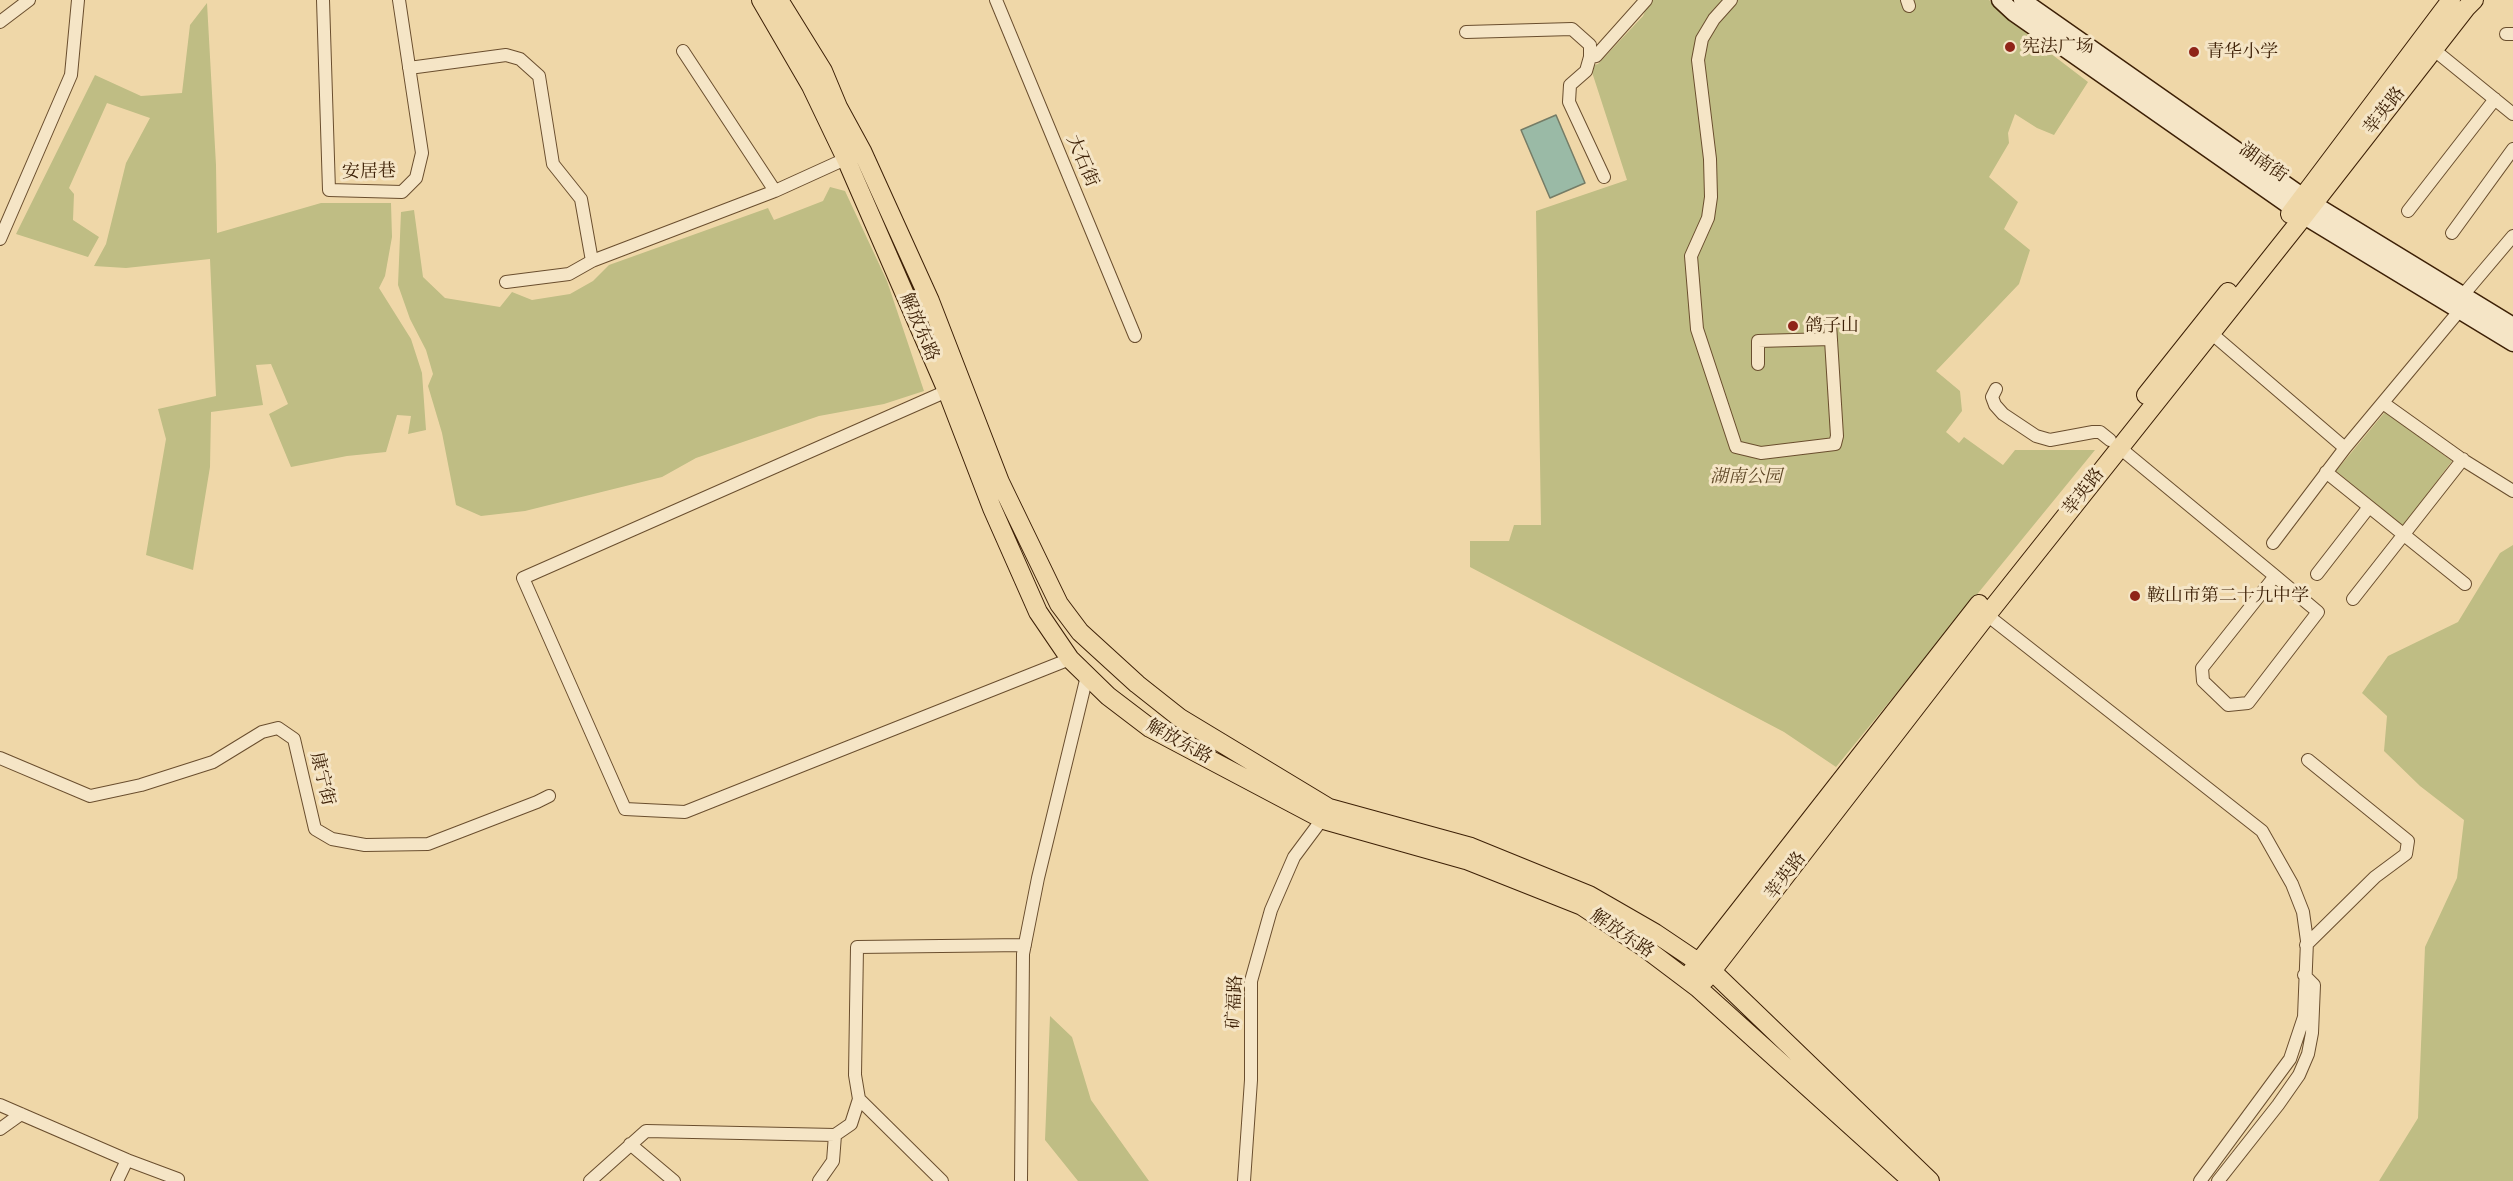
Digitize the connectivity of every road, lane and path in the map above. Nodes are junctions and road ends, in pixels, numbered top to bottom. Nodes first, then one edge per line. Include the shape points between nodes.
1 (28, 0) edge
2 (78, 0) edge
3 (323, 0) edge
4 (399, 0) edge
5 (761, 0) edge
6 (996, 0) edge
7 (1646, 0) edge
8 (1731, 0) edge
9 (2000, 0) edge
10 (2022, 0) edge
11 (2451, 0) edge
12 (2474, 0) edge
13 (782, 1) edge
14 (0, 22) edge
15 (1466, 32) dead end
16 (2433, 49) junction
17 (683, 51) dead end
18 (1590, 57) junction
19 (409, 68) junction
20 (2495, 99) junction
21 (2513, 114) edge
22 (2513, 149) edge
23 (854, 155) junction
24 (1604, 177) dead end
25 (775, 191) junction
26 (2303, 206) junction
27 (2408, 211) dead end
28 (2452, 233) dead end
29 (2513, 237) edge
30 (0, 239) edge
31 (592, 261) junction
32 (506, 282) dead end
33 (2462, 303) junction
34 (1830, 324) dead end
35 (2513, 326) edge
36 (2211, 333) junction
37 (1135, 336) dead end
38 (1831, 339) junction
39 (2513, 343) edge
40 (1758, 364) dead end
41 (1996, 389) dead end
42 (947, 391) junction
43 (2383, 403) junction
44 (2115, 444) junction
45 (2345, 448) junction
46 (2463, 459) junction
47 (2326, 472) junction
48 (2513, 491) edge
49 (2369, 507) junction
50 (2404, 535) junction
51 (2273, 543) dead end
52 (2317, 574) dead end
53 (2275, 576) junction
54 (2465, 584) dead end
55 (2353, 599) dead end
56 (1987, 615) junction
57 (1070, 659) junction
58 (1087, 676) junction
59 (0, 758) edge
60 (2308, 760) dead end
61 (549, 796) dead end
62 (1326, 814) junction
63 (1024, 945) junction
64 (2306, 945) junction
65 (1706, 968) junction
66 (2304, 975) junction
67 (1691, 983) junction
68 (859, 1099) junction
69 (0, 1105) edge
70 (21, 1114) junction
71 (0, 1129) edge
72 (835, 1134) junction
73 (630, 1144) junction
74 (127, 1160) junction
75 (178, 1179) dead end
76 (117, 1181) edge
77 (590, 1181) edge
78 (674, 1181) edge
79 (819, 1181) edge
80 (942, 1181) edge
81 (1021, 1181) edge
82 (1244, 1181) edge
83 (1912, 1181) edge
84 (1930, 1181) edge
85 (2200, 1181) edge
86 (2218, 1181) edge

1 - 14 street
2 - 30 street via 70,75
3 - 19 street, 安居巷 via 329,190 402,192 416,178 422,153
4 - 19 street, 安居巷
5 - 23 main road, 解放东路
6 - 37 street, 大石街
7 - 18 street via 1596,56
8 - 38 street via 1702,39 1698,60 1711,197 1708,218 1691,256 1697,329 1736,447 1761,453 1835,444
9 - 26 main road, 湖南街
10 - 26 main road, 湖南街
11 - 26 main road, 莘英路
12 - 16 main road, 莘英路
13 - 23 main road, 解放东路 via 822,71
15 - 18 street via 1572,29 1590,45
16 - 20 street
16 - 26 main road, 莘英路
17 - 25 street
18 - 24 street via 1586,71 1570,85 1569,102
19 - 31 street via 506,55 520,59 539,76 553,164 581,199
20 - 21 street
20 - 27 street
22 - 28 street
23 - 25 street
23 - 42 main road, 解放东路
23 - 62 main road, 解放东路 via 930,301 1000,482 1059,604 1080,632 1180,718
25 - 31 street
26 - 33 main road, 湖南街
26 - 36 main road, 莘英路
26 - 44 main road, 莘英路
29 - 33 street
31 - 32 street via 569,274
33 - 35 main road, 湖南街
33 - 39 main road, 湖南街
33 - 43 street
34 - 38 street
36 - 44 main road, 莘英路
36 - 45 street
38 - 40 street via 1758,341
41 - 44 street via 1992,397 1995,405 2036,436 2050,440 2100,432
42 - 57 main road, 解放东路 via 1038,612
42 - 57 street via 523,578 625,809 686,812
43 - 45 street
43 - 46 street
44 - 53 street
44 - 56 main road, 莘英路
44 - 65 main road, 莘英路
45 - 47 street
46 - 48 street
46 - 50 street
47 - 49 street
47 - 51 street
49 - 50 street
49 - 52 street
50 - 54 street
50 - 55 street
53 - 53 street via 2318,612 2248,703 2228,705 2203,681 2202,668
56 - 64 street via 2262,831 2303,912
56 - 65 main road, 莘英路
57 - 58 main road, 解放东路
58 - 62 main road, 解放东路 via 1150,728
58 - 63 street
59 - 61 street, 康宁街 via 90,796 213,762 262,732 278,728 294,739 315,829 332,839 364,845 428,844
60 - 64 street via 2408,841 2406,854 2375,877
62 - 65 main road, 解放东路 via 1471,847 1589,895 1656,933
62 - 67 main road, 解放东路 via 1466,860 1582,906
62 - 82 street, 矿福路 via 1294,857 1271,910 1251,981 1251,1080
63 - 68 street via 857,947 855,1075
63 - 81 street
64 - 66 street
65 - 67 main road, 莘英路
65 - 84 main road, 解放东路
66 - 85 street via 2304,1017 2290,1059
66 - 86 street via 2314,985 2308,1054 2278,1105
67 - 83 main road, 解放东路
68 - 72 street via 851,1124
68 - 80 street
69 - 70 street
70 - 71 street
70 - 74 street
72 - 73 street via 646,1131
72 - 79 street via 833,1161
73 - 77 street
73 - 78 street
74 - 75 street
74 - 76 street

